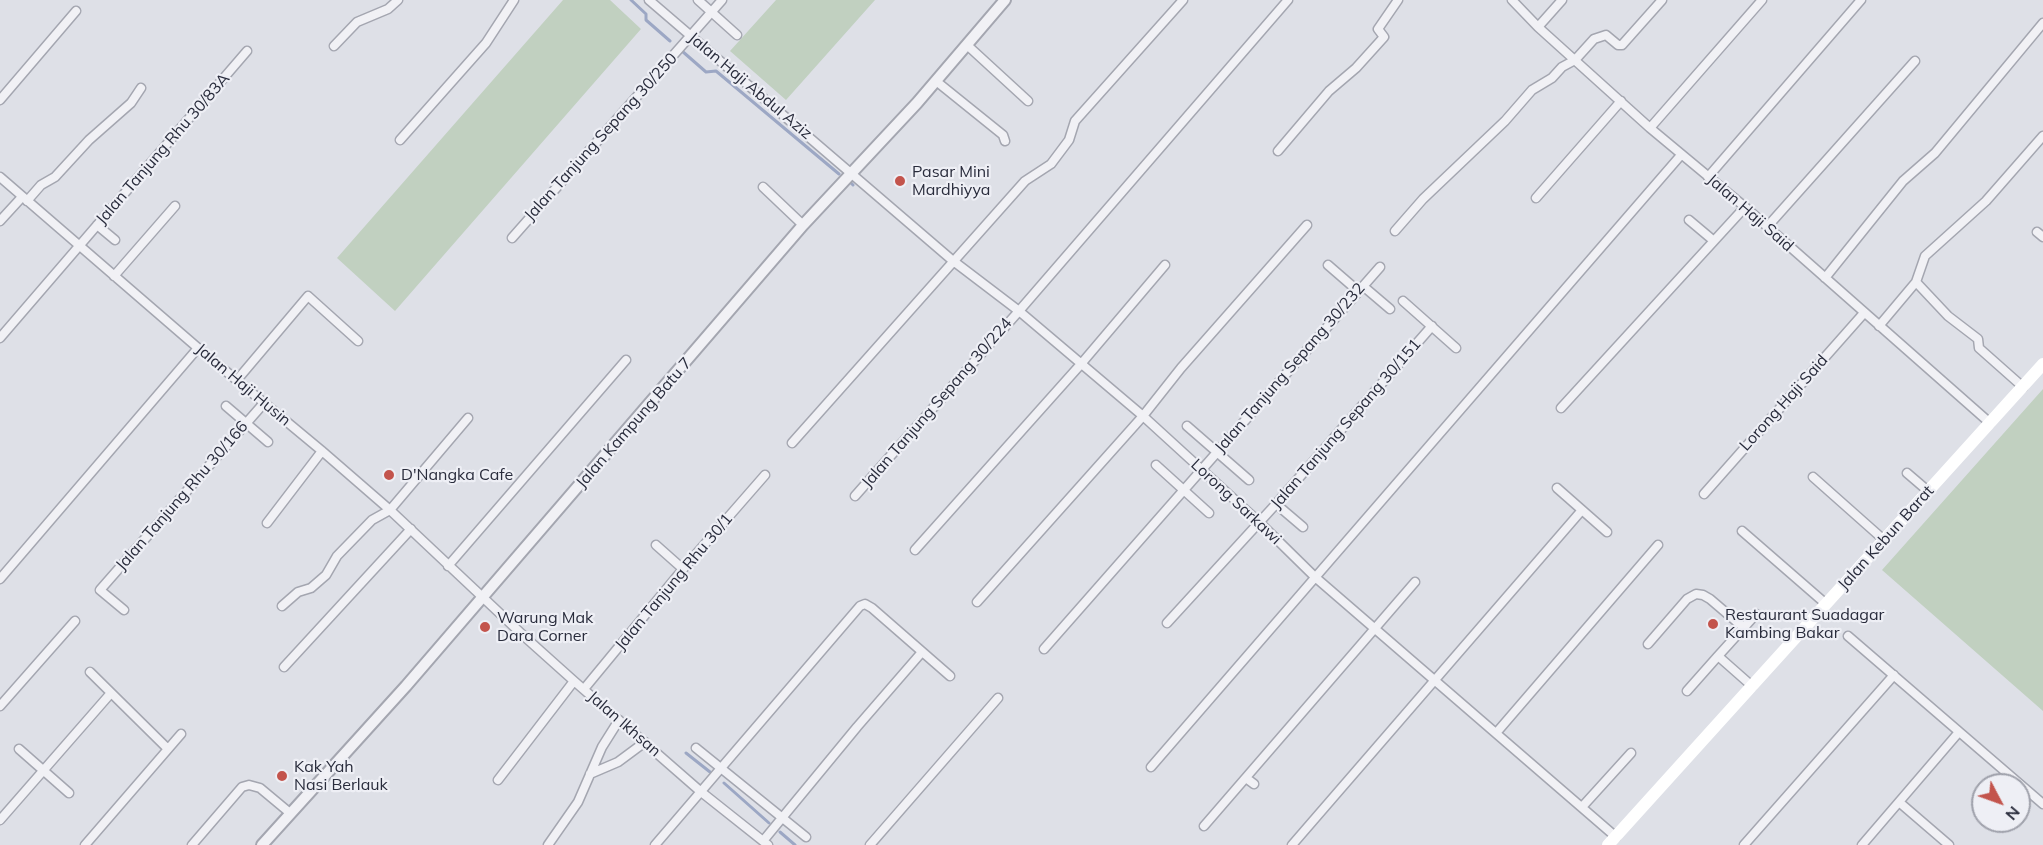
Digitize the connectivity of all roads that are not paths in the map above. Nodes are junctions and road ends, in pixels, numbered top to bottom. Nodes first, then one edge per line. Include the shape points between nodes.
1 (398, 0) edge
2 (514, 0) edge
3 (650, 0) edge
4 (698, 0) edge
5 (722, 0) edge
6 (1005, 0) edge
7 (1183, 0) edge
8 (1288, 0) edge
9 (1398, 0) edge
10 (1512, 0) edge
11 (1562, 0) edge
12 (1662, 0) edge
13 (1762, 0) edge
14 (1861, 0) edge
15 (76, 11) dead end
16 (711, 12) junction
17 (2043, 23) edge
18 (1538, 27) junction
19 (737, 35) dead end
20 (691, 36) junction
21 (967, 45) junction
22 (334, 46) dead end
23 (247, 51) dead end
24 (1575, 60) junction
25 (1915, 61) dead end
26 (936, 81) junction
27 (141, 88) dead end
28 (0, 100) edge
29 (1028, 100) dead end
30 (1621, 101) junction
31 (1650, 128) junction
32 (2043, 136) edge
33 (400, 140) dead end
34 (1005, 141) dead end
35 (1278, 151) dead end
36 (1681, 154) junction
37 (851, 172) junction
38 (0, 177) edge
39 (1708, 177) junction
40 (764, 187) dead end
41 (1536, 198) dead end
42 (24, 199) junction
43 (174, 206) dead end
44 (1745, 207) junction
45 (1689, 220) dead end
46 (0, 221) edge
47 (97, 225) junction
48 (804, 225) junction
49 (1307, 225) dead end
50 (1767, 227) junction
51 (1395, 231) dead end
52 (512, 238) dead end
53 (115, 240) dead end
54 (1714, 241) junction
55 (80, 246) junction
56 (952, 260) junction
57 (1165, 265) dead end
58 (1328, 265) dead end
59 (1380, 267) dead end
60 (114, 276) junction
61 (1825, 278) junction
62 (1916, 282) junction
63 (1360, 289) junction
64 (1404, 301) dead end
65 (1390, 309) dead end
66 (1019, 311) junction
67 (1864, 313) junction
68 (1432, 326) junction
69 (1879, 326) junction
70 (0, 338) edge
71 (358, 341) dead end
72 (198, 348) junction
73 (1456, 348) dead end
74 (627, 360) dead end
75 (1081, 364) junction
76 (2043, 364) edge
77 (237, 380) junction
78 (2023, 387) junction
79 (264, 403) junction
80 (226, 406) dead end
81 (1561, 408) dead end
82 (1143, 416) junction
83 (468, 418) dead end
84 (246, 423) junction
85 (1990, 423) junction
86 (1187, 426) dead end
87 (268, 442) dead end
88 (792, 443) dead end
89 (322, 451) junction
90 (1217, 451) junction
91 (1156, 465) dead end
92 (1201, 469) junction
93 (1907, 473) dead end
94 (765, 475) dead end
95 (1813, 477) dead end
96 (1249, 480) dead end
97 (1557, 488) dead end
98 (1183, 490) junction
99 (1928, 491) junction
100 (1704, 494) dead end
101 (855, 496) dead end
102 (1276, 504) junction
103 (390, 510) junction
104 (1582, 510) junction
105 (1209, 513) dead end
106 (1259, 522) junction
107 (267, 524) dead end
108 (1303, 527) dead end
109 (411, 529) junction
110 (1742, 531) dead end
111 (1607, 532) dead end
112 (1884, 540) junction
113 (1658, 544) dead end
114 (656, 545) dead end
115 (915, 550) dead end
116 (448, 566) junction
117 (683, 569) junction
118 (1315, 577) junction
119 (0, 579) edge
120 (1415, 582) dead end
121 (483, 598) junction
122 (977, 602) dead end
123 (1826, 604) junction
124 (282, 606) dead end
125 (124, 610) dead end
126 (1756, 614) dead end
127 (75, 621) dead end
128 (1167, 623) dead end
129 (1374, 628) junction
130 (1744, 628) junction
131 (1848, 636) dead end
132 (1648, 644) dead end
133 (1044, 649) dead end
134 (922, 652) junction
135 (1719, 656) junction
136 (284, 667) dead end
137 (90, 672) dead end
138 (1893, 675) junction
139 (950, 676) dead end
140 (574, 681) junction
141 (1435, 681) junction
142 (1752, 686) junction
143 (584, 689) junction
144 (1687, 691) dead end
145 (111, 693) junction
146 (998, 698) dead end
147 (0, 706) edge
148 (619, 720) junction
149 (1497, 732) junction
150 (1959, 732) junction
151 (181, 734) dead end
152 (645, 742) junction
153 (696, 748) dead end
154 (19, 749) dead end
155 (168, 749) junction
156 (1630, 753) dead end
157 (1151, 767) dead end
158 (720, 768) junction
159 (42, 770) junction
160 (590, 774) junction
161 (1246, 778) junction
162 (498, 780) dead end
163 (1254, 784) dead end
164 (700, 791) junction
165 (69, 793) dead end
166 (1899, 802) junction
167 (2043, 804) edge
168 (1582, 807) junction
169 (290, 813) junction
170 (0, 820) edge
171 (780, 821) junction
172 (1204, 826) dead end
173 (806, 837) dead end
174 (1612, 841) edge
175 (766, 843) edge
176 (85, 845) edge
177 (192, 845) edge
178 (262, 845) edge
179 (548, 845) edge
180 (655, 845) edge
181 (870, 845) edge
182 (1292, 845) edge
183 (1743, 845) edge
184 (1862, 845) edge
185 (1949, 845) edge

1 - 22 street via 388,9 357,22
2 - 33 street via 486,43
3 - 20 street, Jalan Haji Abdul Aziz
4 - 16 street
5 - 16 street, Jalan Tanjung Sepang 30/250
6 - 21 street, Jalan Kampung Batu 7
7 - 56 street via 1075,121 1069,140 1051,164 1025,181
8 - 66 street, Jalan Tanjung Sepang 30/224
9 - 35 street via 1378,29 1384,37 1329,91
10 - 18 street, Jalan Haji Said
11 - 18 street
12 - 24 street via 1622,45 1603,35 1594,39
13 - 31 street
14 - 39 street
15 - 28 street
16 - 19 street
16 - 20 street, Jalan Tanjung Sepang 30/250
17 - 61 street via 1935,153 1903,181
18 - 24 street, Jalan Haji Said
20 - 37 street, Jalan Haji Abdul Aziz
20 - 52 street, Jalan Tanjung Sepang 30/250
21 - 26 street, Jalan Kampung Batu 7
21 - 29 street
23 - 47 street, Jalan Tanjung Rhu 30/83A
24 - 30 street, Jalan Haji Said
24 - 51 street via 1532,90
25 - 50 street
26 - 34 street via 1003,135
26 - 37 street, Jalan Kampung Batu 7
27 - 42 street via 131,103 55,177
30 - 31 street, Jalan Haji Said
30 - 41 street
31 - 36 street, Jalan Haji Said
32 - 62 street via 1986,201 1925,256
36 - 39 street, Jalan Haji Said
36 - 118 street
37 - 48 street, Jalan Kampung Batu 7
37 - 56 street, Lorong Sarkawi
38 - 42 street, Jalan Haji Husin
39 - 44 street, Jalan Haji Said
40 - 48 street
42 - 46 street
42 - 55 street, Jalan Haji Husin
43 - 60 street
44 - 50 street, Jalan Haji Said
44 - 54 street
45 - 54 street
47 - 53 street
47 - 55 street, Jalan Tanjung Rhu 30/83A
48 - 121 street, Jalan Kampung Batu 7
49 - 82 street
50 - 61 street, Jalan Haji Said
54 - 81 street
55 - 60 street, Jalan Haji Husin
55 - 70 street, Jalan Tanjung Rhu 30/83A
56 - 66 street, Lorong Sarkawi
56 - 88 street
57 - 75 street
58 - 63 street
59 - 63 street, Jalan Tanjung Sepang 30/232
60 - 72 street, Jalan Haji Husin
61 - 67 street, Jalan Haji Said
62 - 69 street
62 - 78 street
63 - 65 street
63 - 90 street, Jalan Tanjung Sepang 30/232
64 - 68 street
66 - 75 street, Lorong Sarkawi
66 - 101 street, Jalan Tanjung Sepang 30/224
67 - 69 street, Jalan Haji Said
67 - 100 street, Lorong Haji Said
68 - 73 street
68 - 102 street, Jalan Tanjung Sepang 30/151
69 - 85 street, Jalan Haji Said
71 - 77 street via 308,296
72 - 77 street, Jalan Haji Husin
72 - 119 street
74 - 116 street
75 - 82 street, Lorong Sarkawi
75 - 115 street
76 - 78 main road, Jalan Kebun Barat
77 - 79 street, Jalan Haji Husin
78 - 85 main road, Jalan Kebun Barat
79 - 84 street, Jalan Tanjung Rhu 30/166
79 - 89 street, Jalan Haji Husin
80 - 84 street
82 - 92 street, Lorong Sarkawi
82 - 122 street
83 - 103 street
84 - 87 street
84 - 125 street, Jalan Tanjung Rhu 30/166 via 100,590
85 - 99 main road, Jalan Kebun Barat
86 - 90 street
89 - 103 street, Jalan Haji Husin
89 - 107 street
90 - 92 street, Jalan Tanjung Sepang 30/232
90 - 96 street
91 - 98 street
92 - 98 street, Jalan Tanjung Sepang 30/232
92 - 106 street, Lorong Sarkawi
93 - 99 street
94 - 117 street, Jalan Tanjung Rhu 30/1
95 - 112 street
97 - 104 street
98 - 105 street
98 - 133 street, Jalan Tanjung Sepang 30/232
99 - 112 main road, Jalan Kebun Barat
102 - 106 street, Jalan Tanjung Sepang 30/151
102 - 108 street
103 - 109 street, Jalan Haji Husin
103 - 124 street via 372,520 311,588 298,592
104 - 111 street
104 - 141 street
106 - 118 street, Lorong Sarkawi
106 - 128 street, Jalan Tanjung Sepang 30/151
109 - 116 street, Jalan Haji Husin
109 - 136 street
110 - 123 street
112 - 123 main road, Jalan Kebun Barat
113 - 149 street
114 - 117 street
116 - 121 street, Jalan Haji Husin
117 - 143 street, Jalan Tanjung Rhu 30/1
118 - 129 street, Lorong Sarkawi
118 - 157 street
120 - 129 street
121 - 140 street, Jalan Ikhsan
121 - 169 street, Jalan Kampung Batu 7
123 - 142 main road, Jalan Kebun Barat
126 - 130 street
127 - 147 street
129 - 141 street, Lorong Sarkawi
129 - 161 street
130 - 132 street via 1710,599 1695,594
130 - 135 street
131 - 138 street
134 - 139 street
134 - 158 street via 872,608 860,606
134 - 171 street
135 - 142 street
135 - 144 street
137 - 145 street
138 - 150 street
138 - 183 street
140 - 143 street, Jalan Ikhsan
140 - 162 street
141 - 149 street, Lorong Sarkawi
141 - 182 street
142 - 174 main road, Jalan Kebun Barat
143 - 148 street, Jalan Ikhsan
145 - 155 street
145 - 159 street
146 - 181 street
148 - 152 street, Jalan Ikhsan
148 - 160 street
149 - 168 street, Lorong Sarkawi
150 - 166 street
150 - 167 street
151 - 155 street
152 - 160 street via 618,762
152 - 164 street, Jalan Ikhsan
153 - 158 street
154 - 159 street
155 - 176 street
156 - 168 street
158 - 164 street
158 - 171 street
159 - 165 street
159 - 170 street
160 - 179 street via 578,802
161 - 163 street
161 - 172 street
164 - 175 street, Jalan Ikhsan
164 - 180 street
166 - 184 street
166 - 185 street
168 - 174 street, Lorong Sarkawi
169 - 177 street via 260,788 242,787
169 - 178 street, Jalan Kampung Batu 7
171 - 173 street
171 - 175 street

